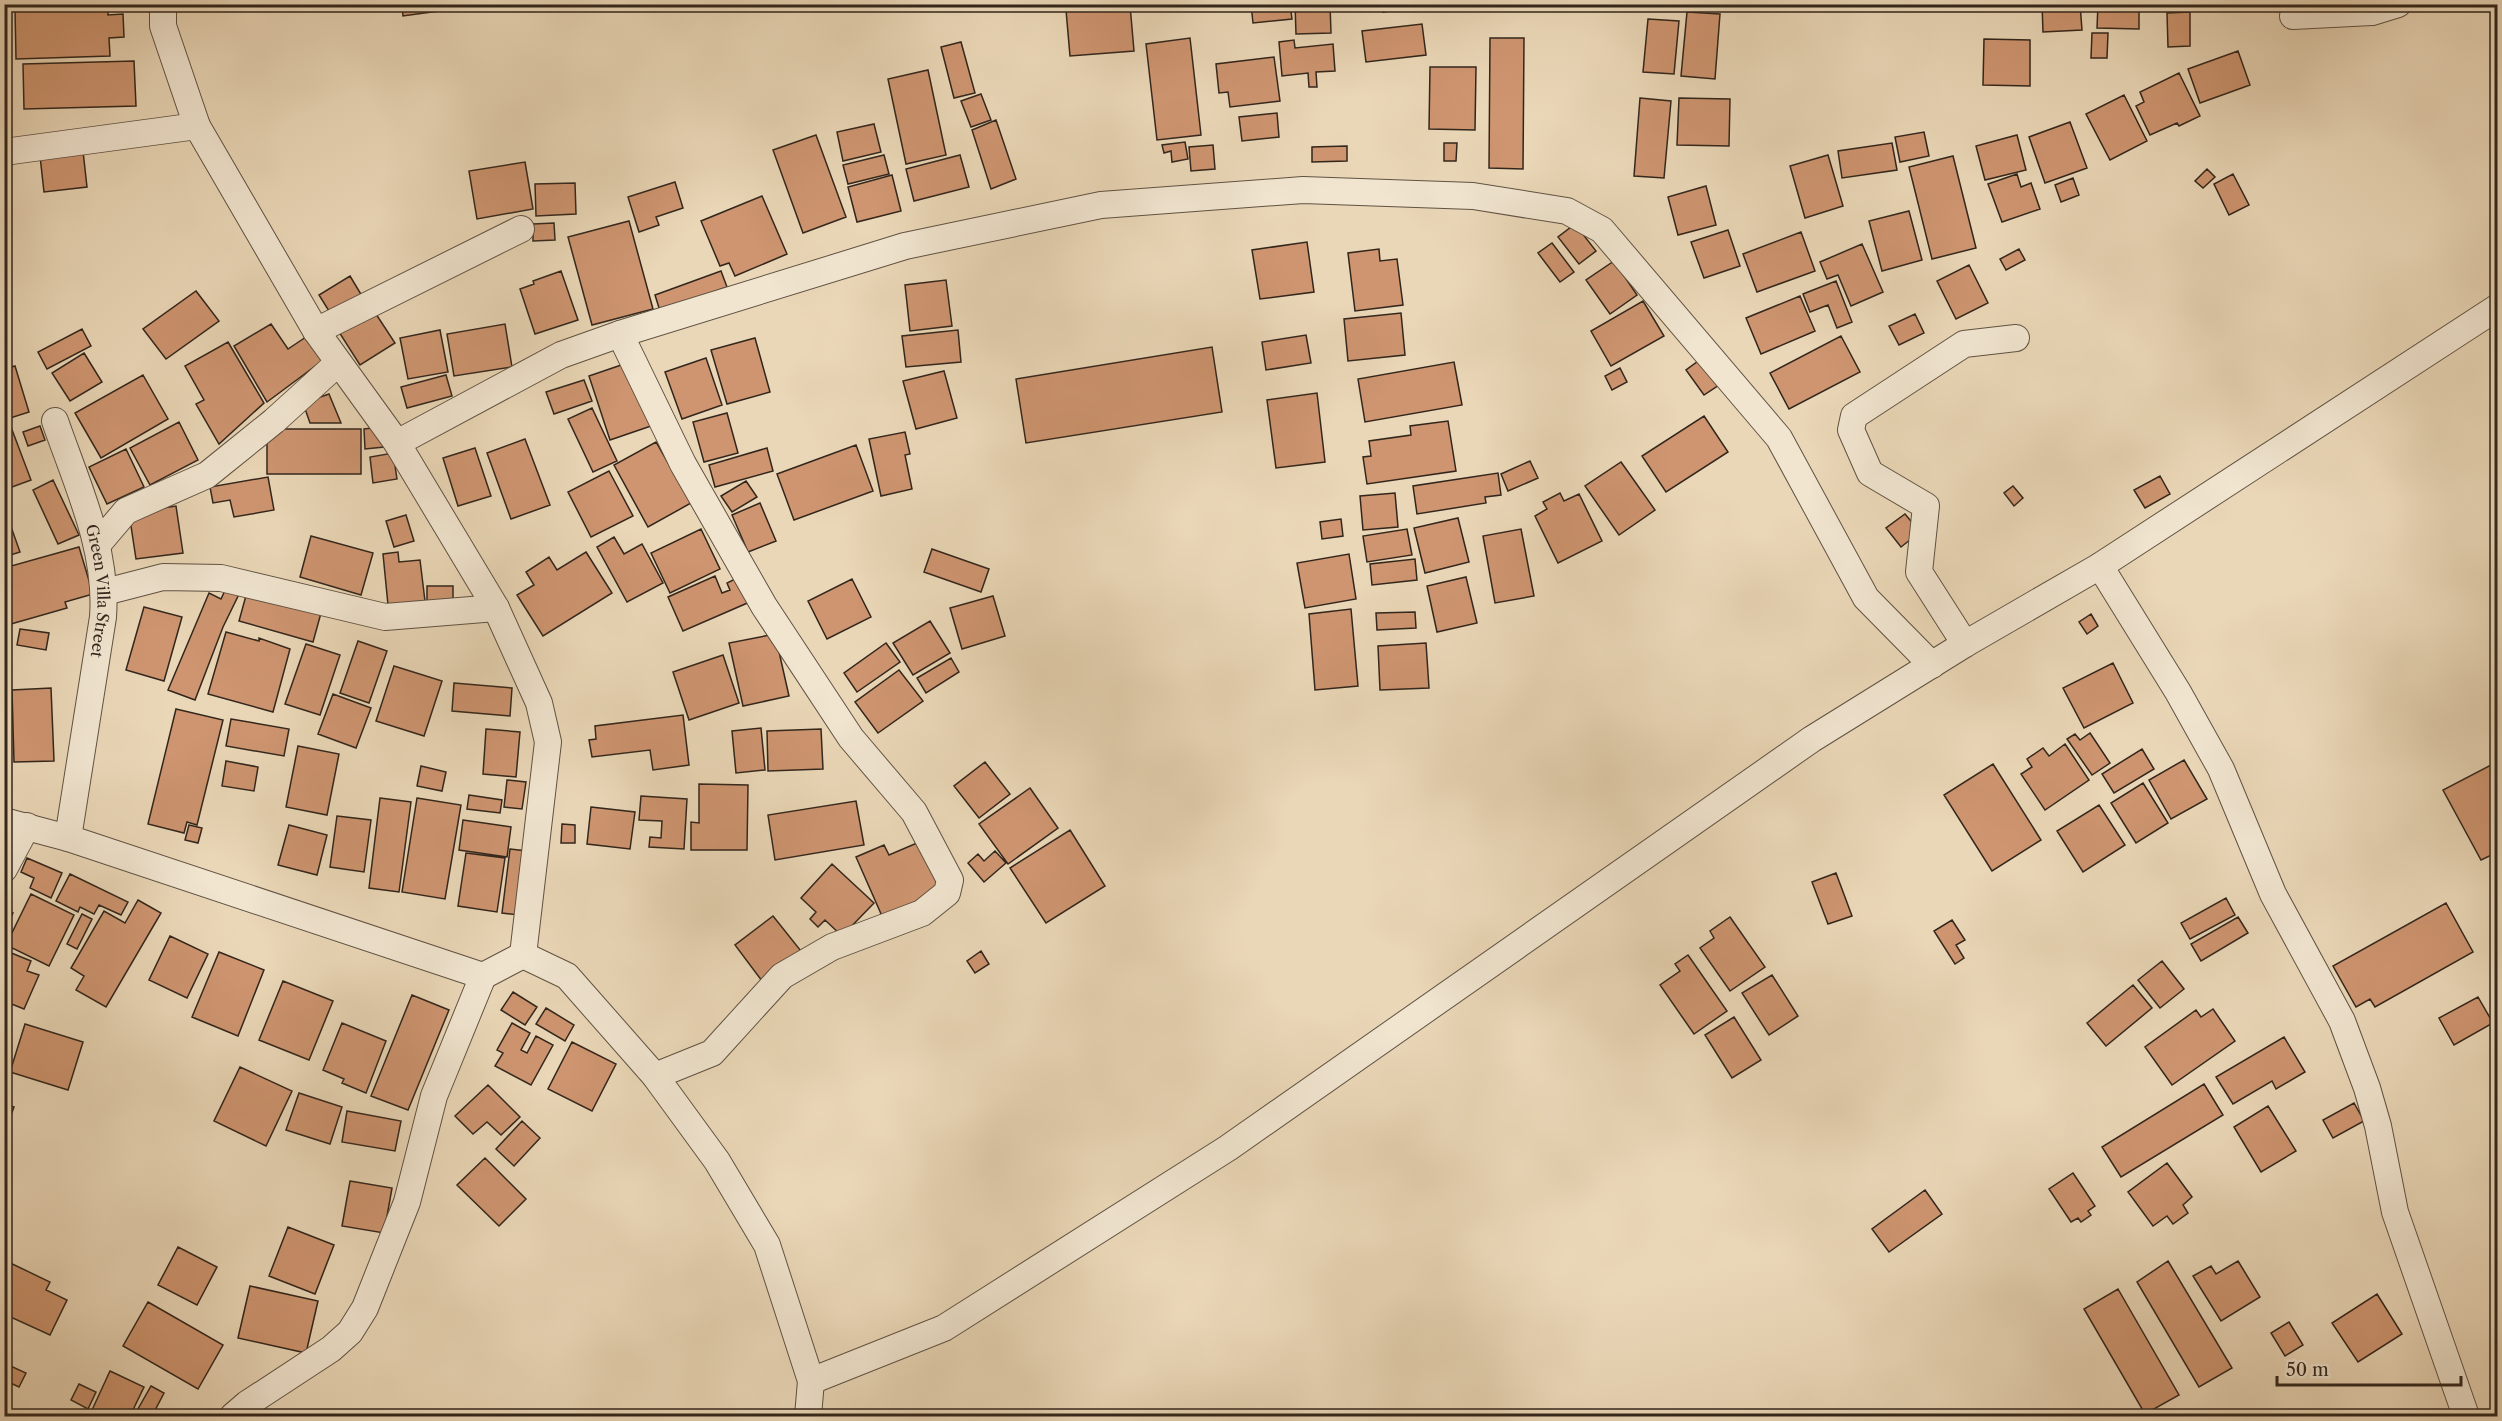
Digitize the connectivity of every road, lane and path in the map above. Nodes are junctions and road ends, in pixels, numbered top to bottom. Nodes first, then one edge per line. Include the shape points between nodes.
1 (163, 4) edge
2 (2398, 4) edge
3 (2293, 16) dead end
4 (197, 126) junction
5 (4, 153) edge
6 (521, 229) dead end
7 (2498, 307) edge
8 (316, 331) junction
9 (620, 334) junction
10 (2016, 338) dead end
11 (338, 363) junction
12 (55, 421) dead end
13 (397, 443) junction
14 (98, 544) junction
15 (2100, 566) junction
16 (105, 592) junction
17 (496, 608) junction
18 (1965, 644) junction
19 (1932, 666) junction
20 (16, 823) edge
21 (68, 838) junction
22 (4, 869) edge
23 (523, 955) junction
24 (483, 976) junction
25 (655, 1076) junction
26 (812, 1381) junction
27 (233, 1416) edge
28 (808, 1416) edge
29 (2466, 1416) edge

1 - 4 street via 164,26
2 - 3 street via 2373,12
4 - 5 street
4 - 8 street
6 - 8 street
7 - 15 street
8 - 11 street
9 - 13 street via 561,355
9 - 19 street via 905,246 1101,205 1302,190 1473,196 1567,211 1602,230 1779,438 1866,598
9 - 25 street via 683,464 764,606 851,738 914,812 950,880 948,893 922,912 832,947 782,976 712,1053
10 - 18 street via 1964,344 1860,411 1854,416 1851,430 1870,473 1926,506 1919,572
11 - 13 street
11 - 14 street via 281,416 207,475 126,511
12 - 14 street, Green Villa Street
13 - 17 street
14 - 16 street, Green Villa Street
15 - 18 street
15 - 29 street via 2221,769 2273,894 2342,1021 2370,1098 2395,1212
16 - 17 street via 163,577 221,578 385,617
16 - 21 street, Green Villa Street
17 - 23 street via 539,703 548,742
18 - 19 street
19 - 26 street via 1812,739 1218,1154 944,1328
20 - 21 street
20 - 22 street
21 - 24 street
23 - 24 street
23 - 25 street via 567,976
24 - 27 street via 434,1096 407,1202 365,1308 350,1332 331,1349
25 - 26 street via 717,1161 767,1245
26 - 28 street

